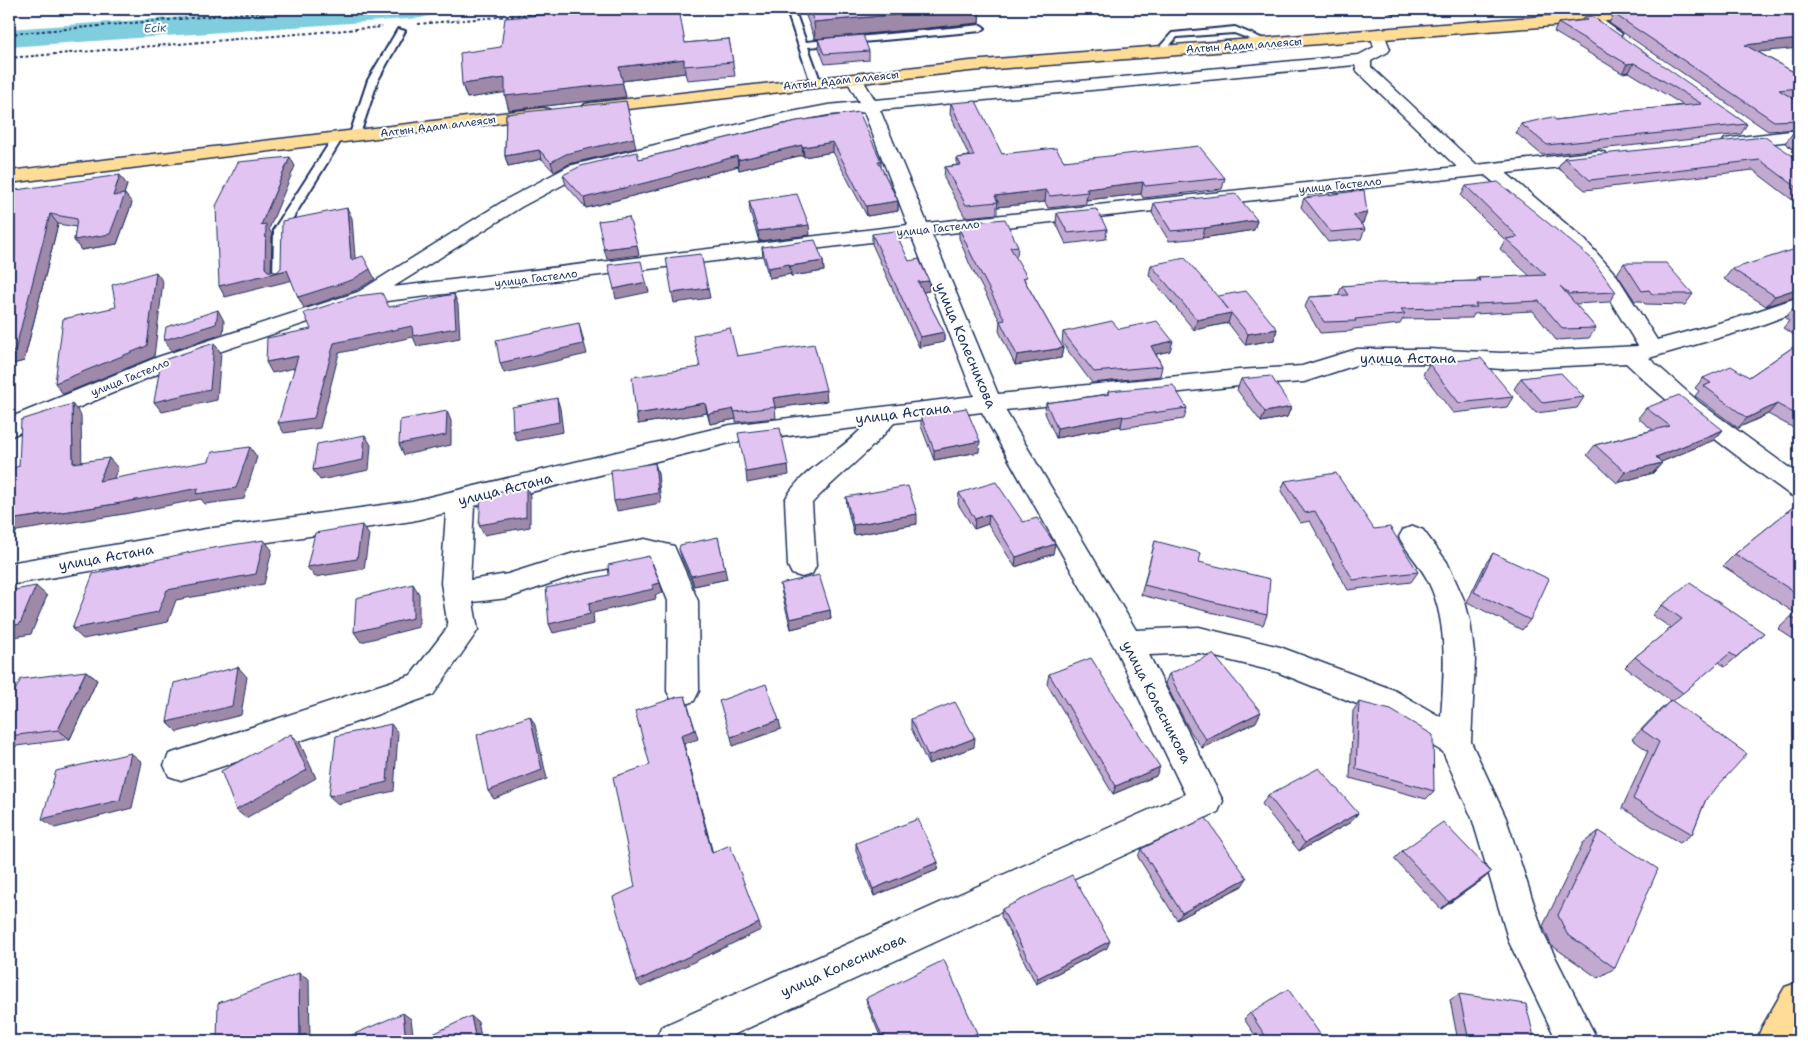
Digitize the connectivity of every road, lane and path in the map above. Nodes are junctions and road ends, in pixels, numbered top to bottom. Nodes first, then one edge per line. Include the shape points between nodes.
1 (292, 9) edge
2 (591, 9) edge
3 (1675, 9) edge
4 (1584, 13) edge
5 (793, 17) dead end
6 (416, 24) dead end
7 (387, 26) dead end
8 (981, 28) dead end
9 (401, 31) dead end
10 (9, 34) edge
11 (1378, 34) junction
12 (803, 45) junction
13 (1630, 46) edge
14 (9, 58) edge
15 (1363, 59) junction
16 (854, 79) junction
17 (816, 83) junction
18 (870, 106) junction
19 (1741, 122) edge
20 (1799, 135) edge
21 (346, 138) junction
22 (1765, 139) junction
23 (1716, 144) edge
24 (1785, 154) edge
25 (1617, 155) edge
26 (1481, 170) junction
27 (9, 177) edge
28 (919, 230) junction
29 (279, 278) edge
30 (359, 298) junction
31 (1799, 304) edge
32 (1641, 352) junction
33 (989, 403) junction
34 (887, 415) junction
35 (9, 428) edge
36 (1799, 488) edge
37 (461, 499) junction
38 (1413, 537) dead end
39 (802, 566) dead end
40 (9, 574) edge
41 (457, 593) junction
42 (1128, 643) junction
43 (683, 691) dead end
44 (1455, 742) junction
45 (181, 765) dead end
46 (1799, 1001) edge
47 (675, 1041) edge
48 (1578, 1041) edge
49 (1776, 1041) edge

1 - 10 path
2 - 6 path
3 - 4 main road, Алтын Адам аллеясы
4 - 11 main road, Алтын Адам аллеясы
4 - 13 street
5 - 12 lane
7 - 14 path
8 - 12 lane
9 - 21 lane via 373,80
11 - 15 street via 1382,49
11 - 16 main road, Алтын Адам аллеясы via 970,66
12 - 17 lane
15 - 18 street
15 - 26 street via 1367,74
16 - 17 main road, Алтын Адам аллеясы
16 - 18 street, улица Колесникова
17 - 21 main road, Алтын Адам аллеясы
18 - 28 street, улица Колесникова
18 - 30 street via 781,119 576,170
19 - 22 street
20 - 22 street
21 - 27 main road, Алтын Адам аллеясы
21 - 29 lane via 280,230
22 - 23 street
22 - 24 street
25 - 26 street, улица Гастелло
26 - 28 street, улица Гастелло
26 - 32 street via 1578,244 1609,281
28 - 30 street, улица Гастелло
28 - 33 street, улица Колесникова
30 - 35 street, улица Гастелло via 166,362
31 - 32 street, улица Астана
32 - 33 street, улица Астана via 1501,361 1428,356 1357,357 1304,374
32 - 36 street via 1661,384
33 - 34 street, улица Астана
33 - 42 street, улица Колесникова
34 - 37 street, улица Астана via 730,434
34 - 39 street via 869,436 828,469 798,500
37 - 40 street, улица Астана via 412,511 206,540
37 - 41 street
38 - 44 street via 1442,581 1456,617 1460,647
41 - 43 street via 508,586 574,564 645,550 664,554 683,601
41 - 45 street via 463,630 422,685
42 - 44 street via 1199,640 1280,660 1383,700
42 - 47 street, улица Колесникова via 1206,801
44 - 48 street via 1489,818 1528,942
46 - 49 main road

